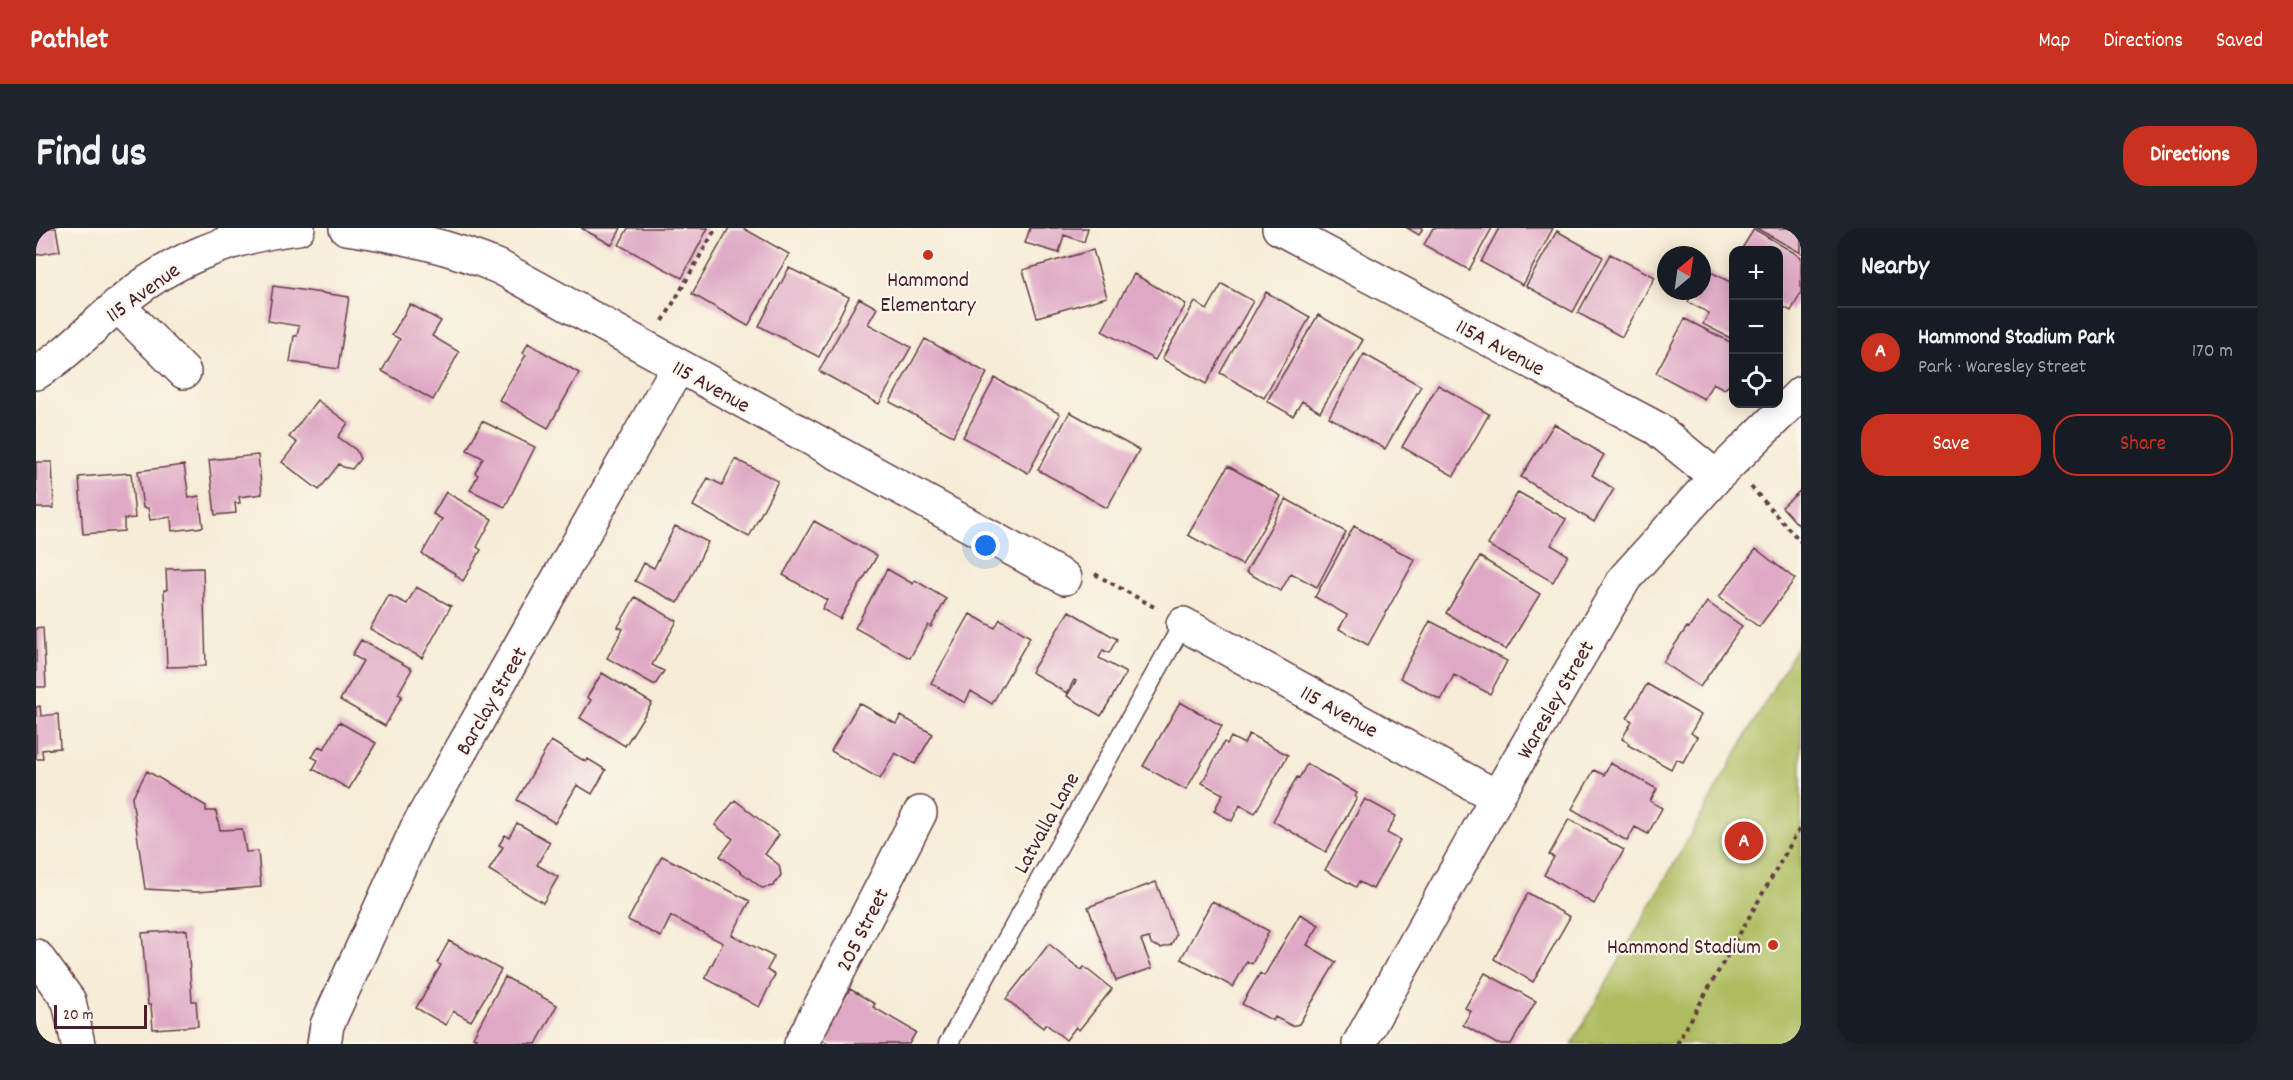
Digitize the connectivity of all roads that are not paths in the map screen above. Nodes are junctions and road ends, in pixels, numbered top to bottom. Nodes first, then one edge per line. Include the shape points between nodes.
1 (298, 228) edge
2 (346, 228) edge
3 (1279, 228) edge
4 (117, 305) junction
5 (678, 367) junction
6 (184, 372) dead end
7 (36, 373) edge
8 (1801, 393) edge
9 (1724, 470) junction
10 (1065, 578) road end
11 (1183, 624) joint
12 (1497, 797) junction
13 (920, 813) dead end
14 (36, 956) edge
15 (78, 1044) edge
16 (324, 1044) edge
17 (801, 1044) edge
18 (948, 1044) edge
19 (1359, 1044) edge

1 - 4 street, 115 Avenue via 273,231 180,261
2 - 5 street, 115 Avenue via 419,240 466,253 501,268
3 - 9 street, 115A Avenue via 1656,428
4 - 6 street
4 - 7 street, 115 Avenue
5 - 10 street, 115 Avenue
5 - 16 street, Barclay Street via 417,828 327,1025
8 - 9 street, Waresley Street
9 - 12 street, Waresley Street via 1625,578
11 - 12 street, 115 Avenue
11 - 18 lane, Latvalla Lane
12 - 19 street, Waresley Street
13 - 17 street, 205 Street
14 - 15 street via 69,1001

